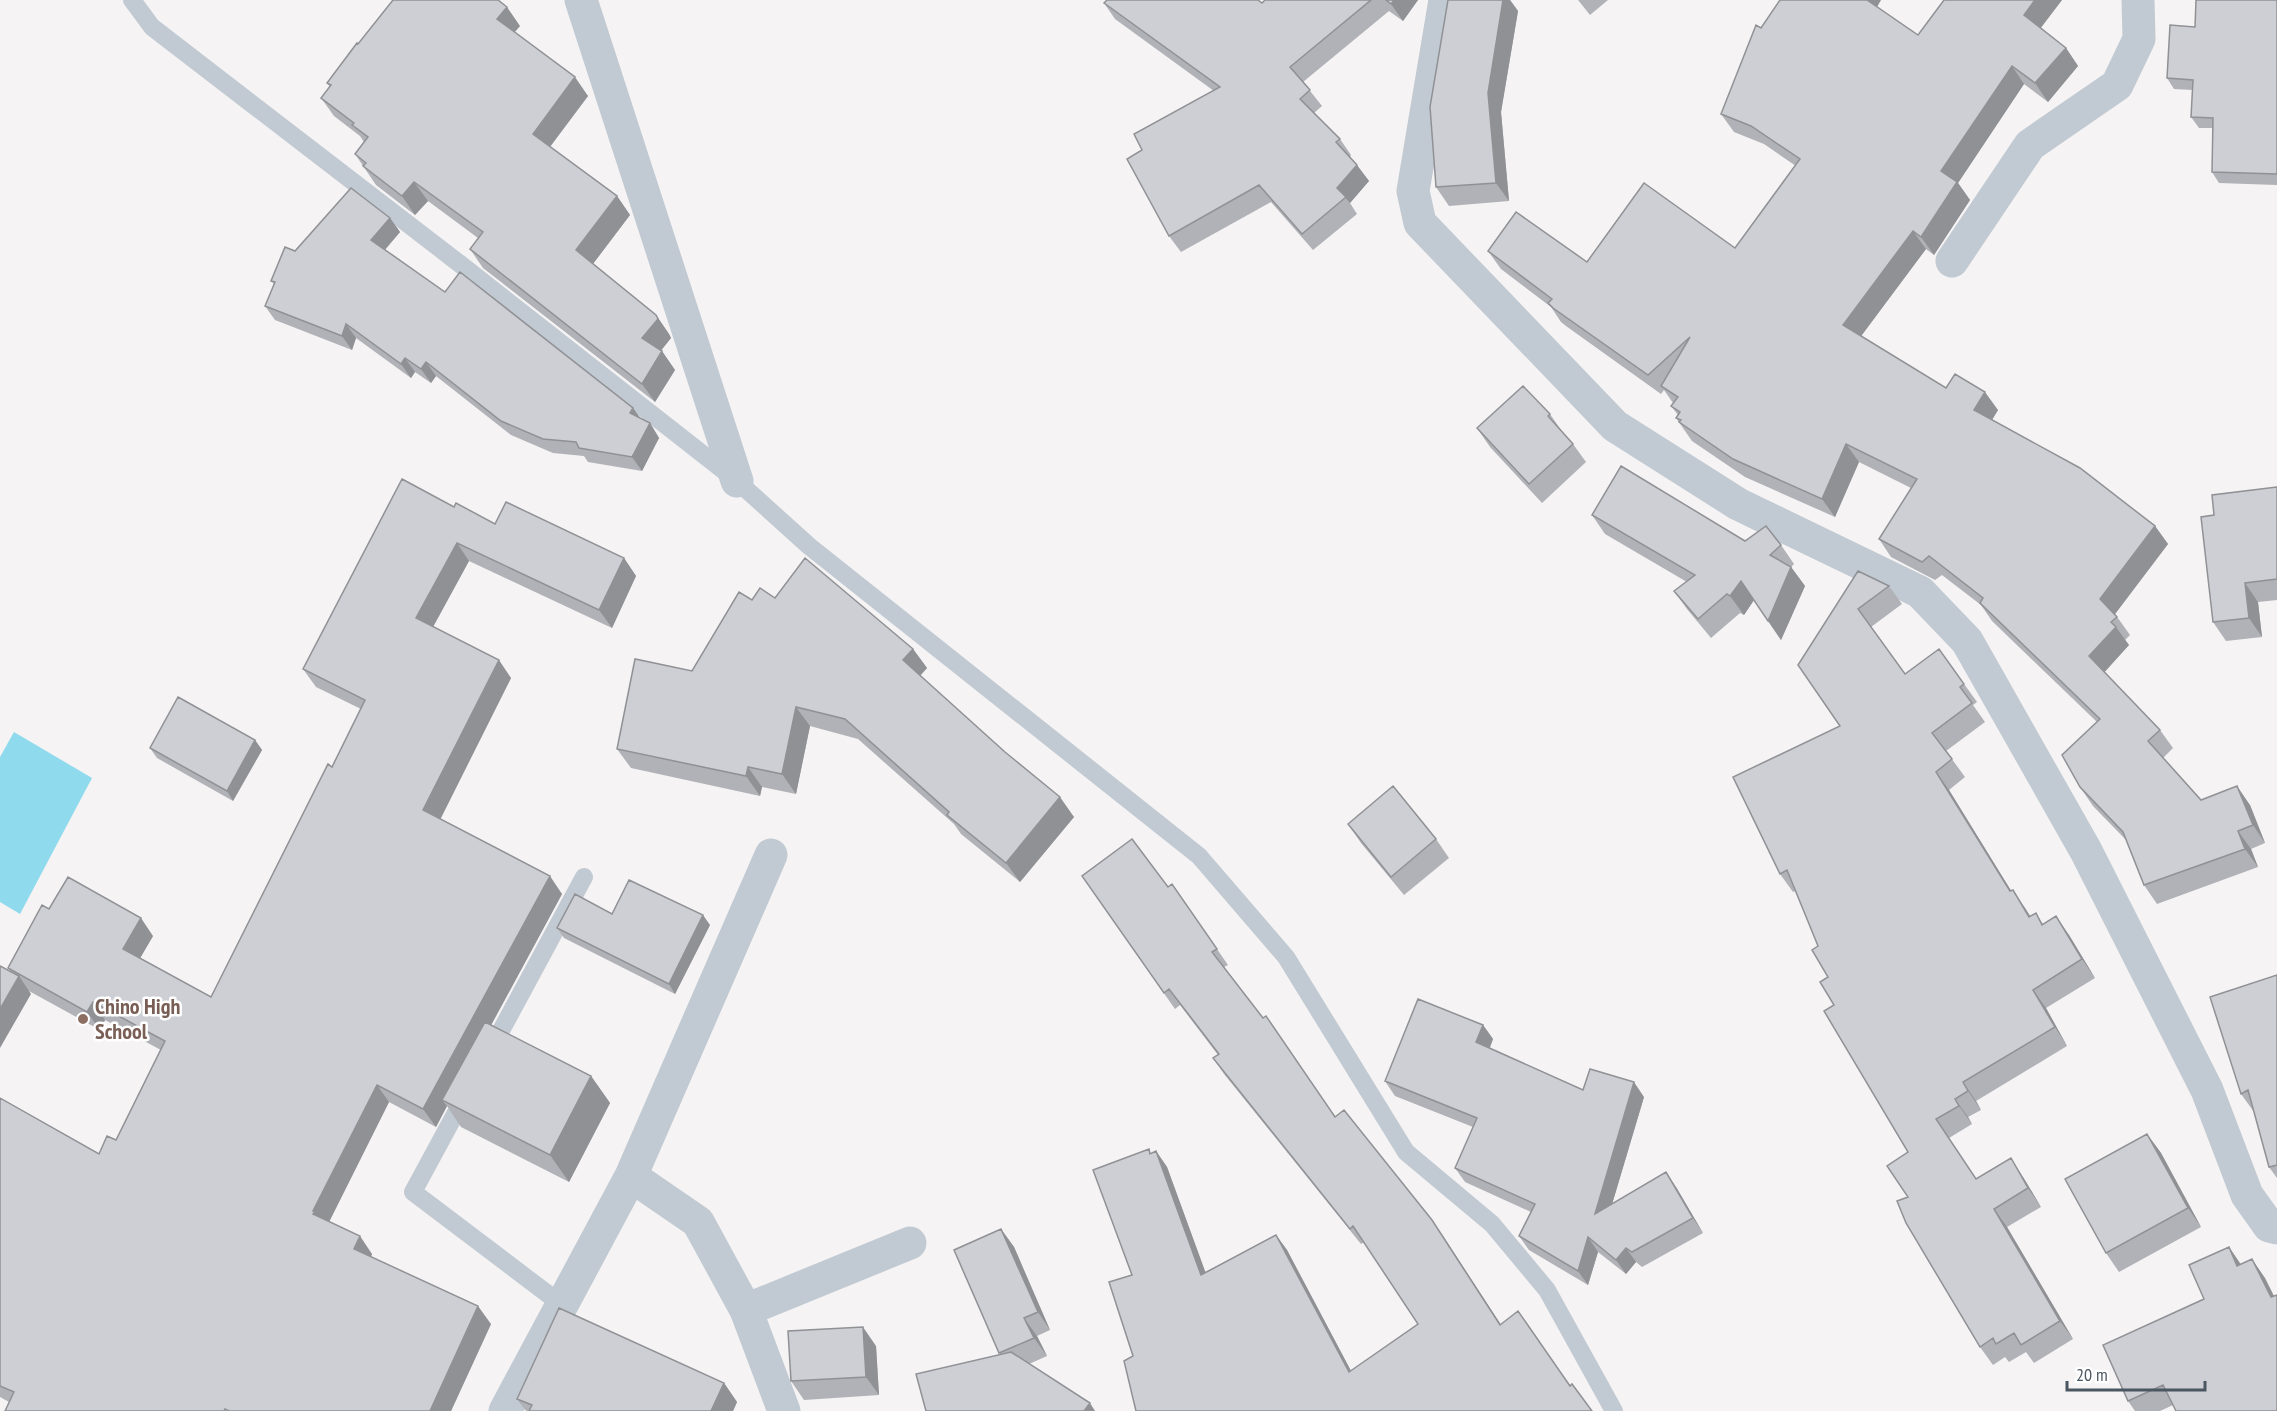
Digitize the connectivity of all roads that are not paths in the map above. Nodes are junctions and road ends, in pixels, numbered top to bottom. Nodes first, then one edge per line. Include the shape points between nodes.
1 (132, 0) edge
2 (581, 0) edge
3 (1445, 0) edge
4 (2138, 0) edge
5 (1952, 261) dead end
6 (737, 481) junction
7 (771, 855) dead end
8 (584, 877) dead end
9 (631, 1176) junction
10 (2277, 1228) edge
11 (910, 1243) dead end
12 (561, 1304) junction
13 (746, 1310) junction
14 (505, 1411) edge
15 (784, 1411) edge
16 (1614, 1411) edge

1 - 6 lane via 152,27
2 - 6 street
3 - 10 street via 1413,191 1420,223 1615,426 1738,504 1920,592 1967,641 2086,851 2202,1079 2247,1195 2269,1226
4 - 5 street via 2139,39 2117,85 2030,145
6 - 16 lane via 809,546 1199,856 1286,957 1406,1152 1492,1224 1547,1290
7 - 9 street
8 - 12 lane via 413,1192
9 - 12 street
9 - 13 street via 698,1222
11 - 13 street
12 - 14 street
13 - 15 street

